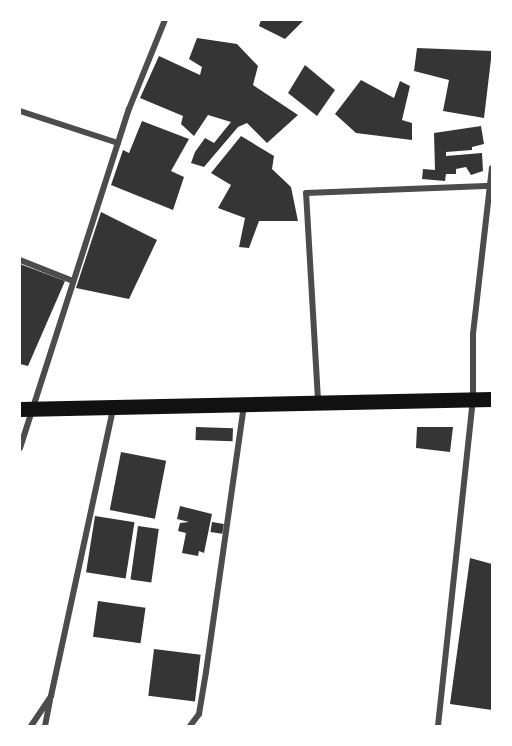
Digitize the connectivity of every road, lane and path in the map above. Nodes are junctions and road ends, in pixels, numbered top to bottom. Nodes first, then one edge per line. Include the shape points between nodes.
1 (165, 20) edge
2 (20, 111) edge
3 (118, 143) junction
4 (492, 168) edge
5 (491, 187) edge
6 (20, 260) edge
7 (74, 281) junction
8 (473, 399) junction
9 (492, 399) edge
10 (318, 400) junction
11 (244, 403) junction
12 (114, 406) junction
13 (27, 409) edge
14 (20, 448) edge
15 (51, 696) junction
16 (199, 714) junction
17 (31, 726) edge
18 (45, 726) edge
19 (190, 726) edge
20 (197, 726) edge
21 (438, 726) edge

1 - 3 street
2 - 3 street
3 - 7 street
4 - 5 street
5 - 8 street via 473,334
5 - 10 street via 306,193
6 - 7 street
7 - 13 street
8 - 9 highway
8 - 10 highway
8 - 21 street
10 - 11 highway
11 - 12 highway
11 - 16 street
12 - 13 highway
12 - 15 street
13 - 14 street
15 - 17 street
15 - 18 street
16 - 19 street
16 - 20 street

